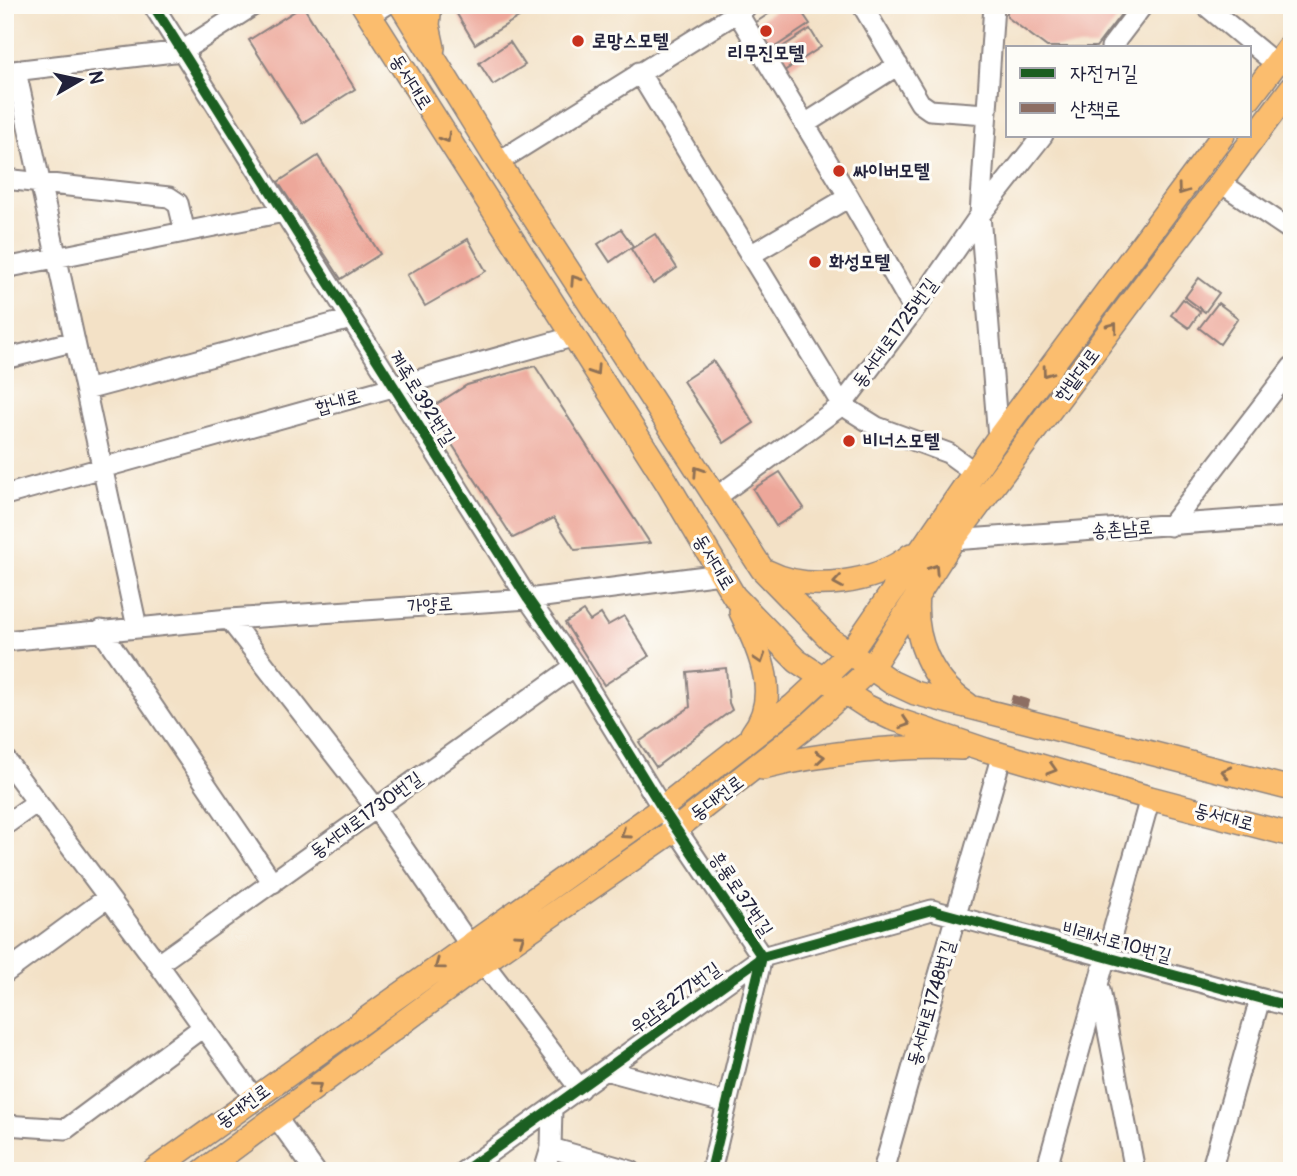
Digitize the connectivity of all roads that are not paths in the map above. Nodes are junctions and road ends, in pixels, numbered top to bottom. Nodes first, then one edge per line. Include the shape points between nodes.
1 (153, 5) edge
2 (254, 5) edge
3 (401, 5) edge
4 (429, 5) edge
5 (862, 5) edge
6 (993, 5) edge
7 (1143, 5) edge
8 (1205, 5) edge
9 (372, 9) edge
10 (743, 9) edge
11 (1292, 42) edge
12 (1112, 46) edge
13 (182, 51) junction
14 (1276, 64) junction
15 (437, 65) junction
16 (898, 65) junction
17 (11, 72) edge
18 (639, 72) junction
19 (1292, 87) edge
20 (1252, 95) edge
21 (986, 114) junction
22 (805, 124) junction
23 (1042, 136) edge
24 (1222, 136) edge
25 (498, 162) junction
26 (5, 179) edge
27 (1221, 183) junction
28 (41, 184) junction
29 (849, 197) junction
30 (284, 212) junction
31 (980, 215) junction
32 (1292, 231) edge
33 (185, 232) junction
34 (752, 254) junction
35 (57, 257) junction
36 (5, 268) edge
37 (914, 310) junction
38 (351, 319) junction
39 (572, 337) junction
40 (75, 341) junction
41 (5, 359) edge
42 (1292, 367) edge
43 (394, 386) junction
44 (86, 390) junction
45 (842, 405) junction
46 (998, 438) junction
47 (103, 469) junction
48 (974, 472) junction
49 (5, 495) edge
50 (715, 498) junction
51 (1292, 516) edge
52 (1170, 526) junction
53 (953, 540) junction
54 (922, 546) junction
55 (762, 569) junction
56 (721, 574) junction
57 (917, 595) junction
58 (734, 596) junction
59 (528, 599) junction
60 (229, 619) junction
61 (137, 627) junction
62 (101, 630) junction
63 (5, 641) edge
64 (850, 653) junction
65 (575, 666) junction
66 (871, 668) junction
67 (822, 679) junction
68 (844, 692) junction
69 (979, 710) junction
70 (739, 750) junction
71 (994, 752) junction
72 (5, 759) edge
73 (753, 770) junction
74 (1292, 789) edge
75 (1150, 798) junction
76 (37, 802) junction
77 (375, 807) junction
78 (662, 808) junction
79 (5, 825) edge
80 (676, 829) junction
81 (1292, 835) edge
82 (273, 883) junction
83 (107, 898) junction
84 (933, 909) joint
85 (956, 916) junction
86 (469, 944) junction
87 (762, 957) junction
88 (1106, 957) junction
89 (484, 962) junction
90 (158, 964) junction
91 (5, 973) edge
92 (1098, 984) junction
93 (1260, 999) junction
94 (1292, 1007) edge
95 (203, 1027) junction
96 (605, 1070) junction
97 (579, 1089) junction
98 (254, 1098) junction
99 (727, 1104) junction
100 (552, 1108) junction
101 (276, 1117) junction
102 (5, 1125) edge
103 (551, 1148) junction
104 (153, 1171) edge
105 (203, 1171) edge
106 (315, 1171) edge
107 (464, 1171) edge
108 (544, 1171) edge
109 (631, 1171) edge
110 (711, 1171) edge
111 (883, 1171) edge
112 (1046, 1171) edge
113 (1135, 1171) edge
114 (1211, 1171) edge

1 - 13 street, 계족로392번길
2 - 13 street
3 - 15 main road, 동서대로
4 - 15 main road via 428,25
5 - 16 street
6 - 21 street
7 - 12 street
8 - 14 street
9 -> 39 main road, 동서대로
10 - 18 street
10 - 22 street
11 - 14 main road
13 - 17 street
13 - 30 street, 계족로392번길
14 - 20 main road
15 - 25 main road, 동서대로
16 - 21 street via 920,103 930,110
16 - 22 street
17 - 28 street
18 - 25 street
18 - 34 street
19 - 27 main road, 한밭대로
21 - 31 street
22 - 29 street
23 - 31 street, 동서대로1725번길
24 -> 46 main road, 한밭대로
50 -> 25 main road, 동서대로
26 - 28 street
27 - 32 street
53 -> 27 main road, 한밭대로
28 - 33 street via 169,197 178,203
28 - 35 street
29 - 34 street
29 - 37 street
30 - 33 street
30 - 38 street, 계족로392번길
31 - 37 street, 동서대로1725번길
31 - 46 street
33 - 35 street
34 - 45 street
35 - 36 street
35 - 40 street
37 - 45 street, 동서대로1725번길
38 - 43 street, 계족로392번길
38 - 44 street
39 - 43 street, 합내로
39 -> 56 main road, 동서대로
40 - 41 street
40 - 44 street
42 - 52 street
43 - 47 street, 합내로
43 - 59 street, 계족로392번길
44 - 47 street
45 - 48 street via 877,427 948,453
45 - 50 street, 동서대로1725번길
46 - 48 main road, 한밭대로
47 - 49 street, 합내로
47 - 61 street
48 - 54 main road, 한밭대로
50 - 55 main road, 동서대로
51 - 52 street, 송촌남로
52 - 53 street, 송촌남로
57 -> 53 main road, 한밭대로
54 -> 55 main road via 888,569 836,583 794,582
54 - 64 main road, 한밭대로
55 - 64 main road, 동서대로 via 822,632
56 - 58 main road, 동서대로
56 - 59 street, 가양로
57 - 66 main road, 한밭대로
57 - 69 main road via 920,632 930,664 952,693
58 - 67 main road, 동서대로 via 788,653
58 -> 70 main road via 764,668 768,699 762,720
59 - 60 street, 가양로
59 - 65 street, 계족로392번길
60 - 61 street, 가양로
60 - 77 street
61 - 62 street, 가양로
62 - 63 street, 가양로
62 - 82 street
64 - 66 main road, 동서대로
64 - 67 main road, 동대전로
65 - 77 street, 동서대로1730번길
65 - 78 street, 계족로392번길
66 - 68 main road, 동대전로
66 - 69 main road, 동서대로 via 901,687
67 - 68 main road, 동서대로
67 - 70 main road, 동대전로
68 -> 71 main road, 동서대로 via 891,718
68 - 73 main road, 동대전로
74 -> 69 main road, 동서대로
70 - 78 main road, 동대전로
73 -> 71 main road via 801,758 919,749
71 -> 75 main road, 동서대로
71 - 85 street, 동서대로1748번길
72 - 76 street
73 - 80 main road, 동대전로
75 - 81 main road, 동서대로
75 - 88 street
76 - 79 street
76 - 83 street
77 - 82 street, 동서대로1730번길
77 - 86 street
78 - 80 street, 흥룡로37번길
78 -> 86 main road, 동대전로
80 - 87 street, 흥룡로37번길
89 -> 80 main road, 동대전로
82 - 90 street, 동서대로1730번길
83 - 90 street
83 - 91 street
84 - 85 street, 비래서로10번길
84 - 87 street, 우암로277번길
85 - 88 street, 비래서로10번길
85 - 111 street, 동서대로1748번길
86 - 89 street
86 -> 98 main road, 동대전로
87 - 96 street, 우암로277번길
87 - 99 street, 흥룡로37번길
88 - 92 street
88 - 93 street, 비래서로10번길
89 - 97 street
101 -> 89 main road, 동대전로
90 - 95 street
92 - 112 street
92 - 113 street
93 - 94 street, 비래서로10번길
93 - 114 street
95 - 98 street
95 - 102 street via 66,1129
96 - 97 street, 우암로277번길
96 - 99 street
97 - 100 street, 우암로277번길
98 - 104 main road, 동대전로
99 - 110 street, 흥룡로37번길
100 - 103 street
100 - 107 street, 우암로277번길
101 - 105 main road, 동대전로
101 - 106 street, 동대전로
103 - 108 street
103 - 109 street

